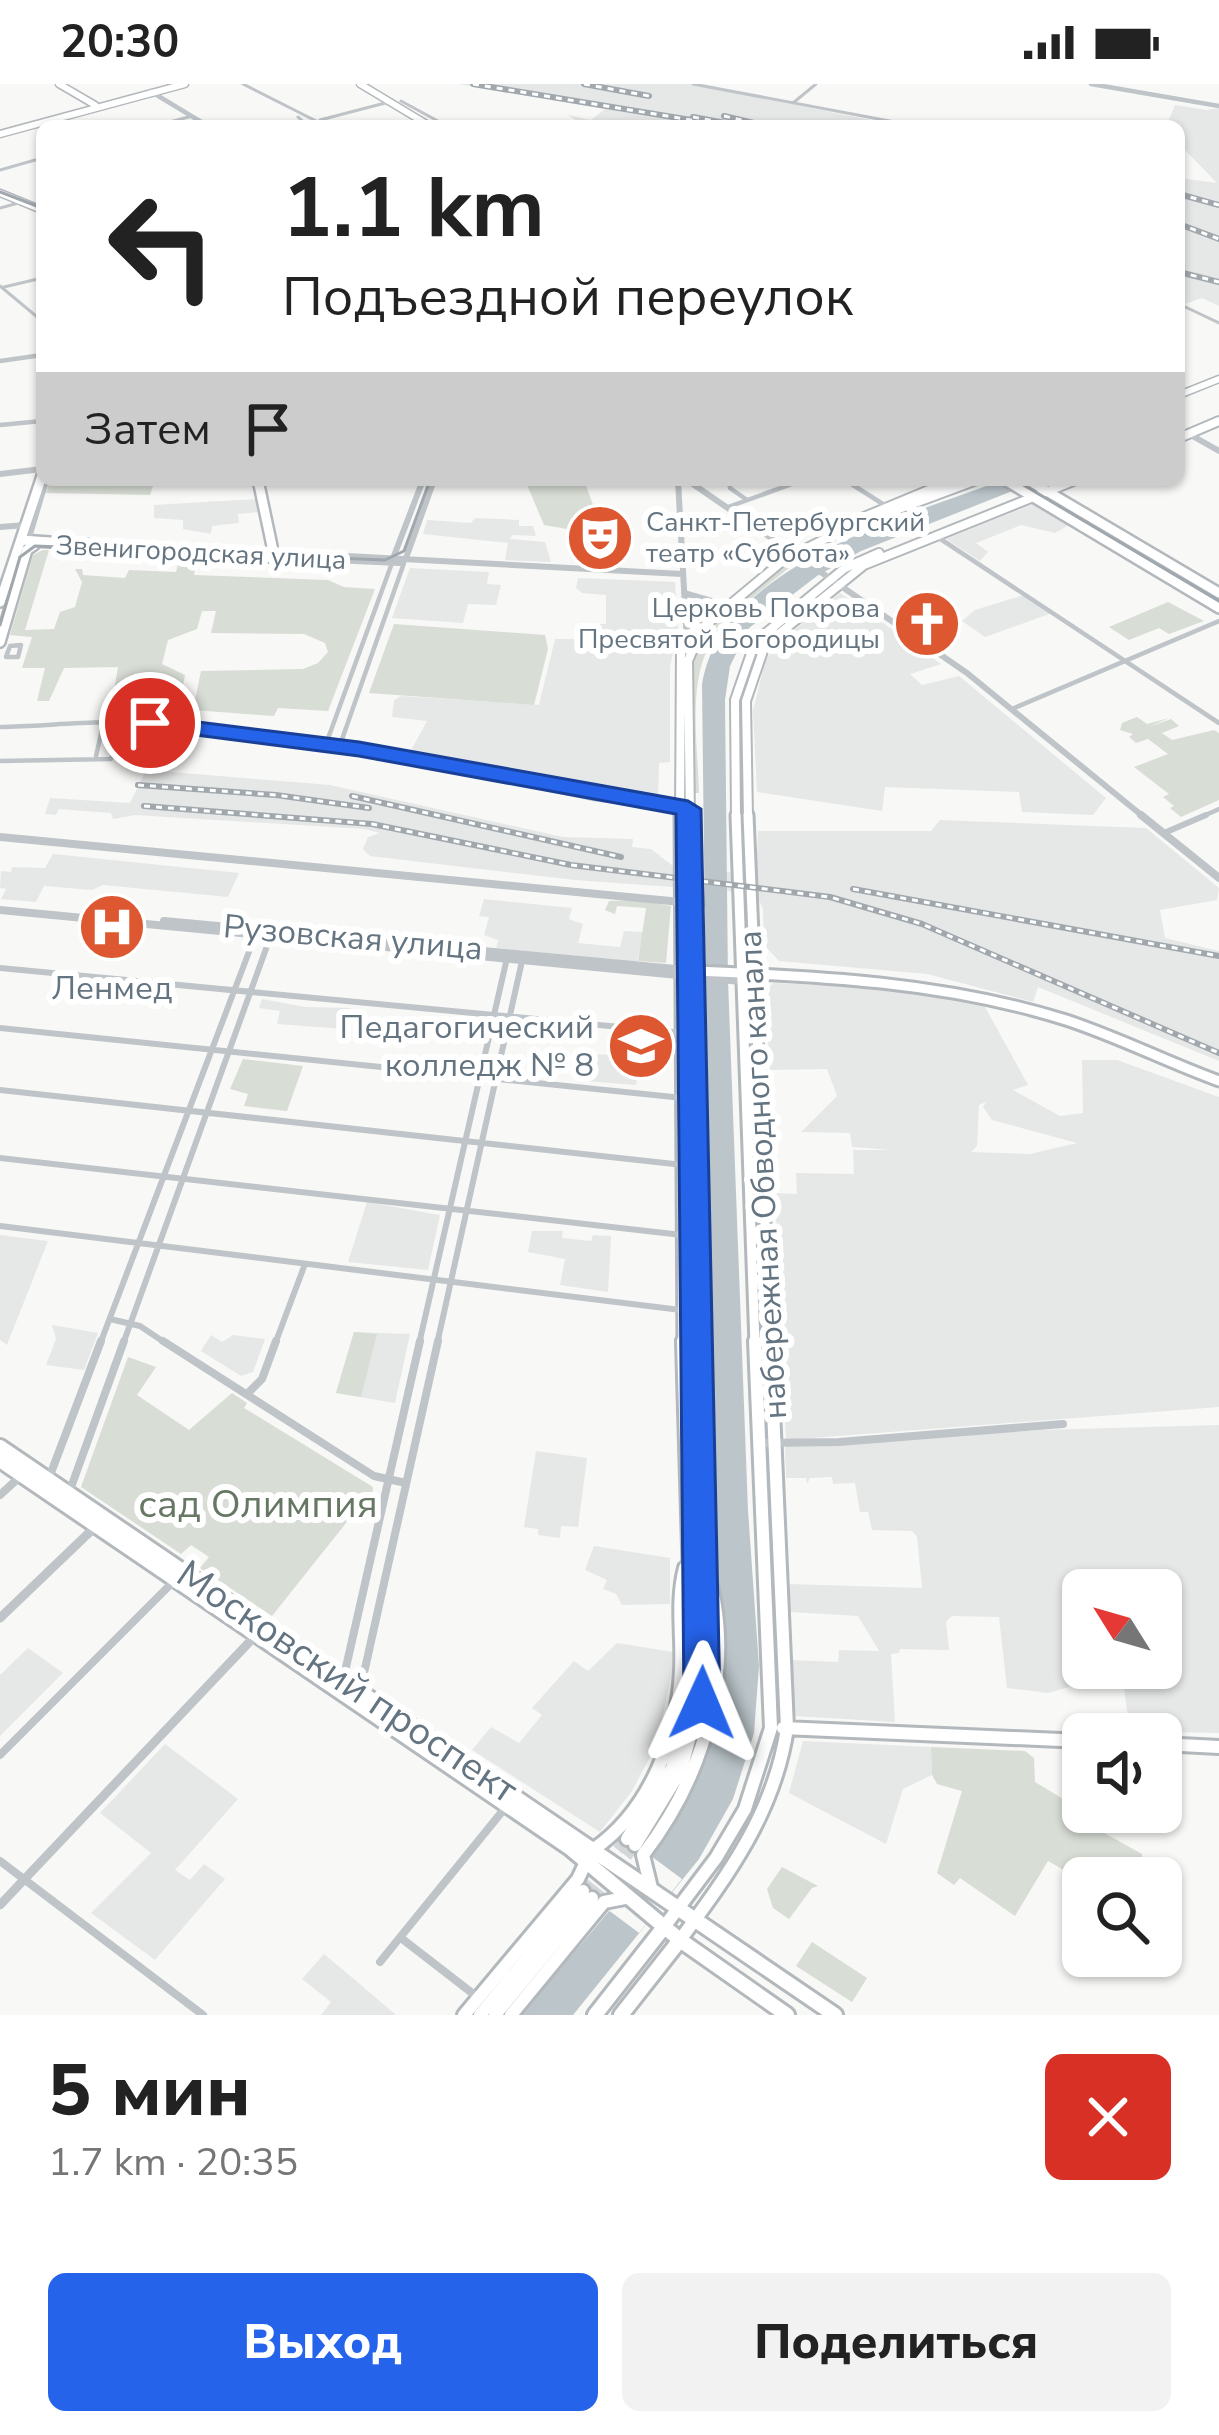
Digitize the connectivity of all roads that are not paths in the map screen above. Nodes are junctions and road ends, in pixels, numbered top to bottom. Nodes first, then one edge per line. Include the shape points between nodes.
1 (58, 84) edge
2 (174, 84) edge
3 (185, 84) edge
4 (243, 84) edge
5 (360, 84) edge
6 (371, 84) edge
7 (693, 84) edge
8 (816, 84) edge
9 (1091, 84) edge
10 (1101, 84) edge
11 (152, 92) junction
12 (389, 102) junction
13 (793, 103) junction
14 (95, 105) junction
15 (1219, 105) edge
16 (77, 113) junction
17 (189, 116) junction
18 (300, 116) junction
19 (42, 120) edge
20 (49, 120) edge
21 (175, 120) edge
22 (193, 120) edge
23 (197, 120) edge
24 (303, 120) edge
25 (320, 120) joint
26 (420, 120) edge
27 (433, 120) edge
28 (884, 120) edge
29 (36, 122) edge
30 (36, 123) edge
31 (0, 132) edge
32 (36, 160) edge
33 (0, 170) edge
34 (0, 191) edge
35 (22, 202) junction
36 (36, 206) edge
37 (36, 206) edge
38 (0, 208) edge
39 (36, 279) edge
40 (1, 287) edge
41 (1185, 307) edge
42 (36, 316) edge
43 (1219, 323) edge
44 (36, 356) edge
45 (0, 361) edge
46 (1219, 379) edge
47 (1185, 393) edge
48 (1219, 421) edge
49 (36, 422) edge
50 (0, 425) edge
51 (1185, 434) edge
52 (1189, 434) junction
53 (1219, 451) edge
54 (0, 474) edge
55 (36, 475) edge
56 (40, 486) edge
57 (41, 486) edge
58 (259, 486) edge
59 (420, 486) edge
60 (432, 486) edge
61 (678, 486) edge
62 (696, 486) edge
63 (729, 486) edge
64 (786, 486) edge
65 (854, 486) edge
66 (938, 486) edge
67 (949, 486) edge
68 (961, 486) edge
69 (973, 486) edge
70 (1034, 489) edge
71 (747, 500) junction
72 (886, 506) junction
73 (728, 507) junction
74 (883, 516) junction
75 (864, 517) junction
76 (27, 523) junction
77 (0, 525) edge
78 (936, 536) junction
79 (28, 543) junction
80 (269, 554) junction
81 (797, 554) junction
82 (393, 560) junction
83 (405, 561) junction
84 (682, 575) junction
85 (836, 581) junction
86 (683, 593) junction
87 (1219, 593) edge
88 (0, 602) edge
89 (722, 604) junction
90 (1219, 608) edge
91 (371, 621) junction
92 (1219, 621) edge
93 (384, 622) junction
94 (684, 640) junction
95 (3, 648) edge
96 (1127, 660) junction
97 (688, 661) junction
98 (345, 693) junction
99 (358, 694) junction
100 (1012, 709) junction
101 (1219, 723) edge
102 (125, 724) junction
103 (103, 725) junction
104 (0, 727) edge
105 (332, 747) junction
106 (95, 758) junction
107 (0, 761) edge
108 (682, 808) junction
109 (1219, 808) edge
110 (1164, 833) junction
111 (0, 839) edge
112 (1219, 878) edge
113 (682, 902) junction
114 (0, 908) edge
115 (694, 927) junction
116 (270, 934) junction
117 (254, 936) junction
118 (515, 958) junction
119 (0, 968) edge
120 (694, 973) junction
121 (754, 974) junction
122 (734, 976) junction
123 (234, 990) junction
124 (254, 992) junction
125 (493, 1015) junction
126 (509, 1017) junction
127 (0, 1028) edge
128 (683, 1033) junction
129 (211, 1050) junction
130 (231, 1053) junction
131 (478, 1079) junction
132 (496, 1081) junction
133 (1219, 1081) edge
134 (0, 1090) edge
135 (683, 1098) junction
136 (188, 1111) junction
137 (209, 1113) junction
138 (464, 1142) junction
139 (481, 1143) junction
140 (0, 1158) edge
141 (683, 1165) junction
142 (163, 1177) junction
143 (184, 1179) junction
144 (448, 1209) junction
145 (465, 1212) junction
146 (0, 1226) edge
147 (684, 1235) junction
148 (138, 1243) junction
149 (160, 1246) junction
150 (305, 1264) junction
151 (432, 1280) junction
152 (450, 1282) junction
153 (690, 1311) junction
154 (110, 1319) junction
155 (132, 1322) junction
156 (247, 1394) junction
157 (1063, 1424) dead end
158 (759, 1443) junction
159 (775, 1443) junction
160 (0, 1447) edge
161 (0, 1460) edge
162 (26, 1471) junction
163 (387, 1481) junction
164 (406, 1483) junction
165 (47, 1485) junction
166 (69, 1494) junction
167 (0, 1495) edge
168 (96, 1526) junction
169 (701, 1555) junction
170 (686, 1563) junction
171 (176, 1580) junction
172 (0, 1618) edge
173 (256, 1635) junction
174 (342, 1685) junction
175 (360, 1690) junction
176 (771, 1728) junction
177 (788, 1728) junction
178 (1062, 1740) edge
179 (1182, 1745) edge
180 (1219, 1747) edge
181 (0, 1755) edge
182 (507, 1805) junction
183 (590, 1855) junction
184 (0, 1861) edge
185 (638, 1872) junction
186 (24, 1880) junction
187 (623, 1896) junction
188 (673, 1904) junction
189 (0, 1905) edge
190 (695, 1919) junction
191 (658, 1922) junction
192 (400, 1937) junction
193 (680, 1940) junction
194 (380, 1962) dead end
195 (479, 1998) junction
196 (203, 2015) edge
197 (464, 2015) edge
198 (480, 2015) edge
199 (495, 2015) edge
200 (511, 2015) edge
201 (595, 2015) edge
202 (621, 2015) edge
203 (787, 2015) edge
204 (835, 2015) edge

1 - 14 main road
2 - 11 main road
3 - 11 main road
4 - 18 street
5 - 12 main road
6 - 27 main road
7 - 13 street
8 - 13 street
9 - 15 street
10 - 15 street
11 - 14 main road
11 - 16 main road
11 - 17 street
12 - 25 street
12 - 26 main road
13 - 28 street
14 - 16 main road
14 - 19 main road
16 - 20 main road
17 - 21 street
17 - 22 street
17 - 23 street
18 - 24 street
18 - 25 street
29 - 31 main road
30 - 31 main road
32 - 33 street
34 - 35 main road
34 - 36 main road
35 - 37 main road
35 - 38 street
39 - 40 street
40 - 42 street
41 - 43 street
44 - 45 street
46 - 47 main road
48 - 52 main road
49 - 50 street
51 - 52 main road
52 - 53 street
54 - 55 street
56 - 76 main road
57 - 79 street
58 - 80 main road
59 - 82 street
60 - 83 street
61 - 84 street
62 - 73 street
63 - 71 street
64 - 71 street
65 - 72 street
66 - 72 main road
67 - 75 main road
68 - 74 main road
69 - 74 main road
70 - 78 main road, набережная Обводного канала
70 - 85 main road, набережная Обводного канала via 866,558
70 - 87 main road
70 - 90 main road
71 - 73 street
72 - 75 main road
73 - 81 street
74 - 81 main road
75 - 81 main road
76 - 77 street
76 - 79 main road
78 - 85 main road, набережная Обводного канала
78 - 96 street
79 - 80 main road, Звенигородская улица
79 - 88 main road
79 - 95 main road
80 - 82 street, Звенигородская улица
81 - 85 street
81 - 89 main road
81 - 97 main road via 701,628
82 - 83 street, Звенигородская улица
82 - 91 street
83 - 84 street, Звенигородская улица
83 - 93 street
84 - 86 street
85 - 100 street
85 - 121 main road, набережная Обводного канала via 765,644 746,701
85 - 122 main road, набережная Обводного канала via 755,642 737,692
86 - 89 street
86 - 94 street
89 - 94 main road
91 - 93 street
91 - 98 street
92 - 96 street
93 - 99 street
94 - 97 street
94 - 108 main road, набережная Обводного канала
96 - 100 street
96 - 101 street
97 - 108 main road, набережная Обводного канала
98 - 99 street
98 - 105 street
99 - 105 street
100 - 110 street
102 - 103 street
102 - 105 street
102 - 106 street via 111,759
103 - 104 street
103 - 106 street
105 - 108 street
106 - 107 street
108 - 113 main road, набережная Обводного канала
108 - 115 main road, набережная Обводного канала
109 - 110 street
110 - 112 street
111 - 113 street
113 - 115 street
113 - 120 main road, набережная Обводного канала
114 - 116 street, Рузовская улица
114 - 117 street, Рузовская улица
115 - 120 main road, набережная Обводного канала
116 - 117 street, Рузовская улица
116 - 118 street, Рузовская улица
116 - 124 street
117 - 123 street
118 - 120 street, Рузовская улица
118 - 125 street
118 - 126 street
119 - 123 street
120 - 122 main road
120 - 128 main road, набережная Обводного канала
120 - 153 main road, набережная Обводного канала
121 - 122 main road
121 - 133 main road via 893,982 994,1002 1081,1025
121 - 159 main road, набережная Обводного канала
122 - 158 main road, набережная Обводного канала
123 - 124 street
123 - 129 street
124 - 125 street
124 - 130 street
125 - 126 street
125 - 131 street
126 - 128 street
126 - 132 street
127 - 129 street
128 - 135 main road, набережная Обводного канала
129 - 130 street
129 - 136 street
130 - 131 street
130 - 137 street
131 - 132 street
131 - 138 street
132 - 135 street
132 - 139 street
134 - 136 street
135 - 141 main road, набережная Обводного канала
136 - 137 street
136 - 142 street
137 - 138 street
137 - 143 street
138 - 139 street
138 - 144 street
139 - 141 street
139 - 145 street
140 - 142 street
141 - 147 main road, набережная Обводного канала
142 - 143 street
142 - 148 street
143 - 144 street
143 - 149 street
144 - 145 street
144 - 151 street
145 - 147 street
145 - 152 street
146 - 148 street
147 - 153 main road, набережная Обводного канала
148 - 149 street
148 - 154 street
149 - 150 street
149 - 155 street
150 - 151 street
150 - 156 street via 262,1378
151 - 152 street
151 - 163 street
152 - 153 street
152 - 164 street
153 - 169 main road, набережная Обводного канала
153 - 170 main road, набережная Обводного канала
154 - 155 street
154 - 165 street
155 - 156 street
155 - 166 street
156 - 163 street
157 - 159 street
158 - 159 street
158 - 176 main road, набережная Обводного канала
159 - 177 main road, набережная Обводного канала
160 - 162 main road, Московский проспект
161 - 162 main road, Московский проспект
162 - 165 main road, Московский проспект
162 - 167 street
163 - 164 street
163 - 174 street
164 - 175 street
165 - 166 main road, Московский проспект
165 - 168 main road, Московский проспект
166 - 174 main road, Московский проспект
168 - 171 main road, Московский проспект
168 - 172 street
169 - 170 main road, набережная Обводного канала via 699,1720 673,1788 631,1842 688,1718
169 - 185 main road via 715,1632 711,1724 686,1794
170 - 183 main road via 672,1729 635,1806
171 - 173 main road, Московский проспект
171 - 181 street
173 - 174 main road, Московский проспект
173 - 186 street
174 - 175 main road, Московский проспект
174 - 182 main road, Московский проспект
175 - 183 main road, Московский проспект
176 - 177 main road
176 - 188 main road, набережная Обводного канала via 748,1803
177 - 178 main road
177 - 190 main road, набережная Обводного канала via 763,1813
179 - 180 main road
182 - 183 main road, Московский проспект
182 - 192 street
183 - 185 main road, Московский проспект
183 - 187 main road, Московский проспект
183 - 195 main road
184 - 186 street
185 - 188 main road, Московский проспект
186 - 189 street
186 - 196 street
187 - 191 main road, Московский проспект
187 - 200 main road via 604,1902
188 - 190 main road
188 - 191 main road, набережная Обводного канала
190 - 193 main road, набережная Обводного канала
190 - 204 main road
191 - 193 main road
191 - 201 main road, набережная Обводного канала
192 - 194 street
192 - 195 street
193 - 202 main road, набережная Обводного канала
193 - 203 main road
195 - 197 main road
198 - 199 main road via 588,1894

